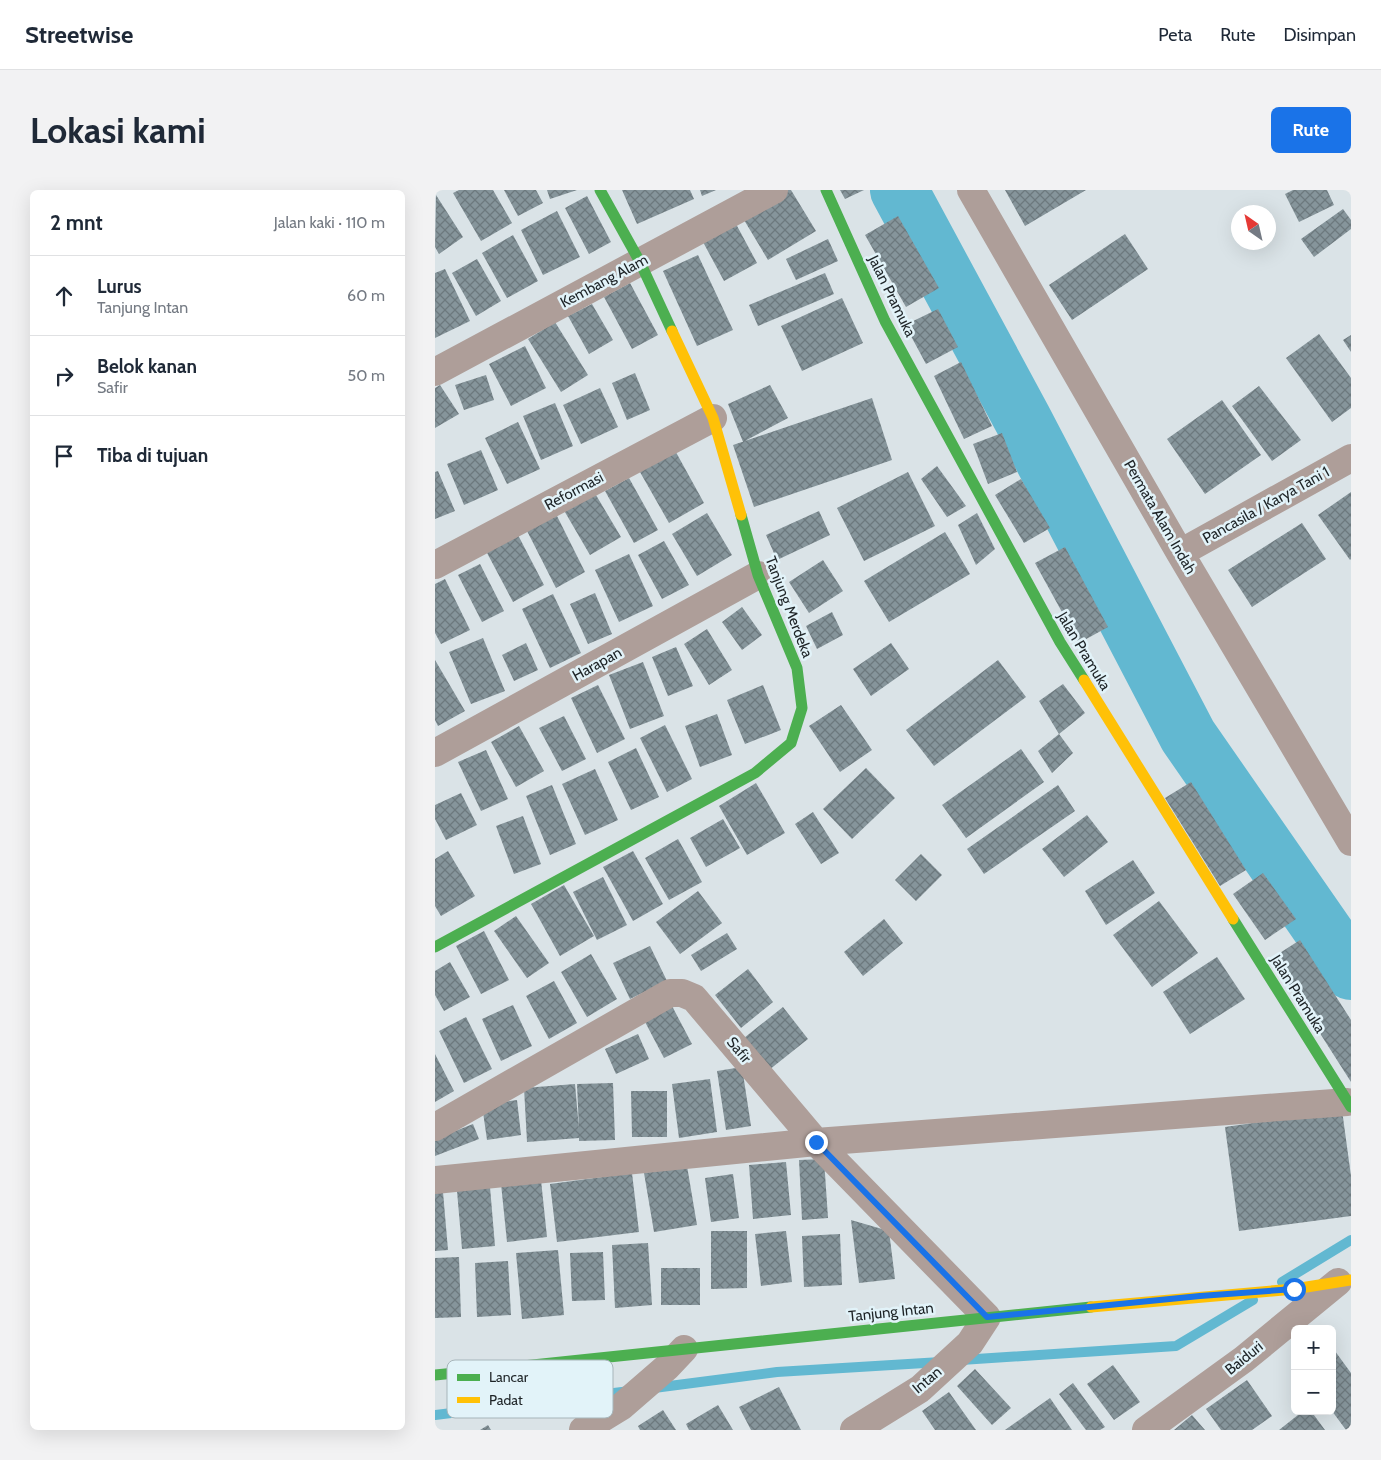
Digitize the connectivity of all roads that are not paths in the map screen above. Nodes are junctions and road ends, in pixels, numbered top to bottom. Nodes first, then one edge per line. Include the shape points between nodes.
1 (600, 190) edge
2 (774, 190) edge
3 (826, 190) edge
4 (971, 190) edge
5 (640, 262) junction
6 (435, 372) edge
7 (713, 418) junction
8 (1351, 458) edge
9 (1180, 553) junction
10 (435, 564) edge
11 (758, 575) junction
12 (435, 753) edge
13 (1351, 842) edge
14 (435, 947) edge
15 (1349, 1105) edge
16 (435, 1127) edge
17 (816, 1142) junction
18 (435, 1180) edge
19 (1339, 1282) edge
20 (987, 1317) junction
21 (675, 1358) junction
22 (613, 1362) edge
23 (613, 1412) edge
24 (602, 1418) edge
25 (583, 1430) edge
26 (854, 1430) edge
27 (1146, 1430) edge

1 - 5 street, Tanjung Merdeka
2 - 5 street, Kembang Alam
3 - 15 street, Jalan Pramuka via 885,321 1061,642
4 - 9 street, Permata Alam Indah
5 - 6 street, Kembang Alam
5 - 7 street, Tanjung Merdeka
7 - 10 street, Reformasi
7 - 11 street, Tanjung Merdeka
8 - 9 street, Pancasila / Karya Tani 1
9 - 13 street, Permata Alam Indah
11 - 12 street, Harapan
11 - 14 street, Tanjung Merdeka via 797,668 802,708 791,743 755,773
15 - 17 street
16 - 17 street, Safir via 670,993 681,993 694,998
17 - 18 street
17 - 20 street, Safir
19 - 20 street, Tanjung Intan via 1294,1289
19 - 27 street, Baiduri via 1244,1360
20 - 21 street, Tanjung Intan
20 - 26 street, Intan via 969,1343 920,1389
21 - 22 street, Tanjung Intan
21 - 23 street
24 - 25 street

